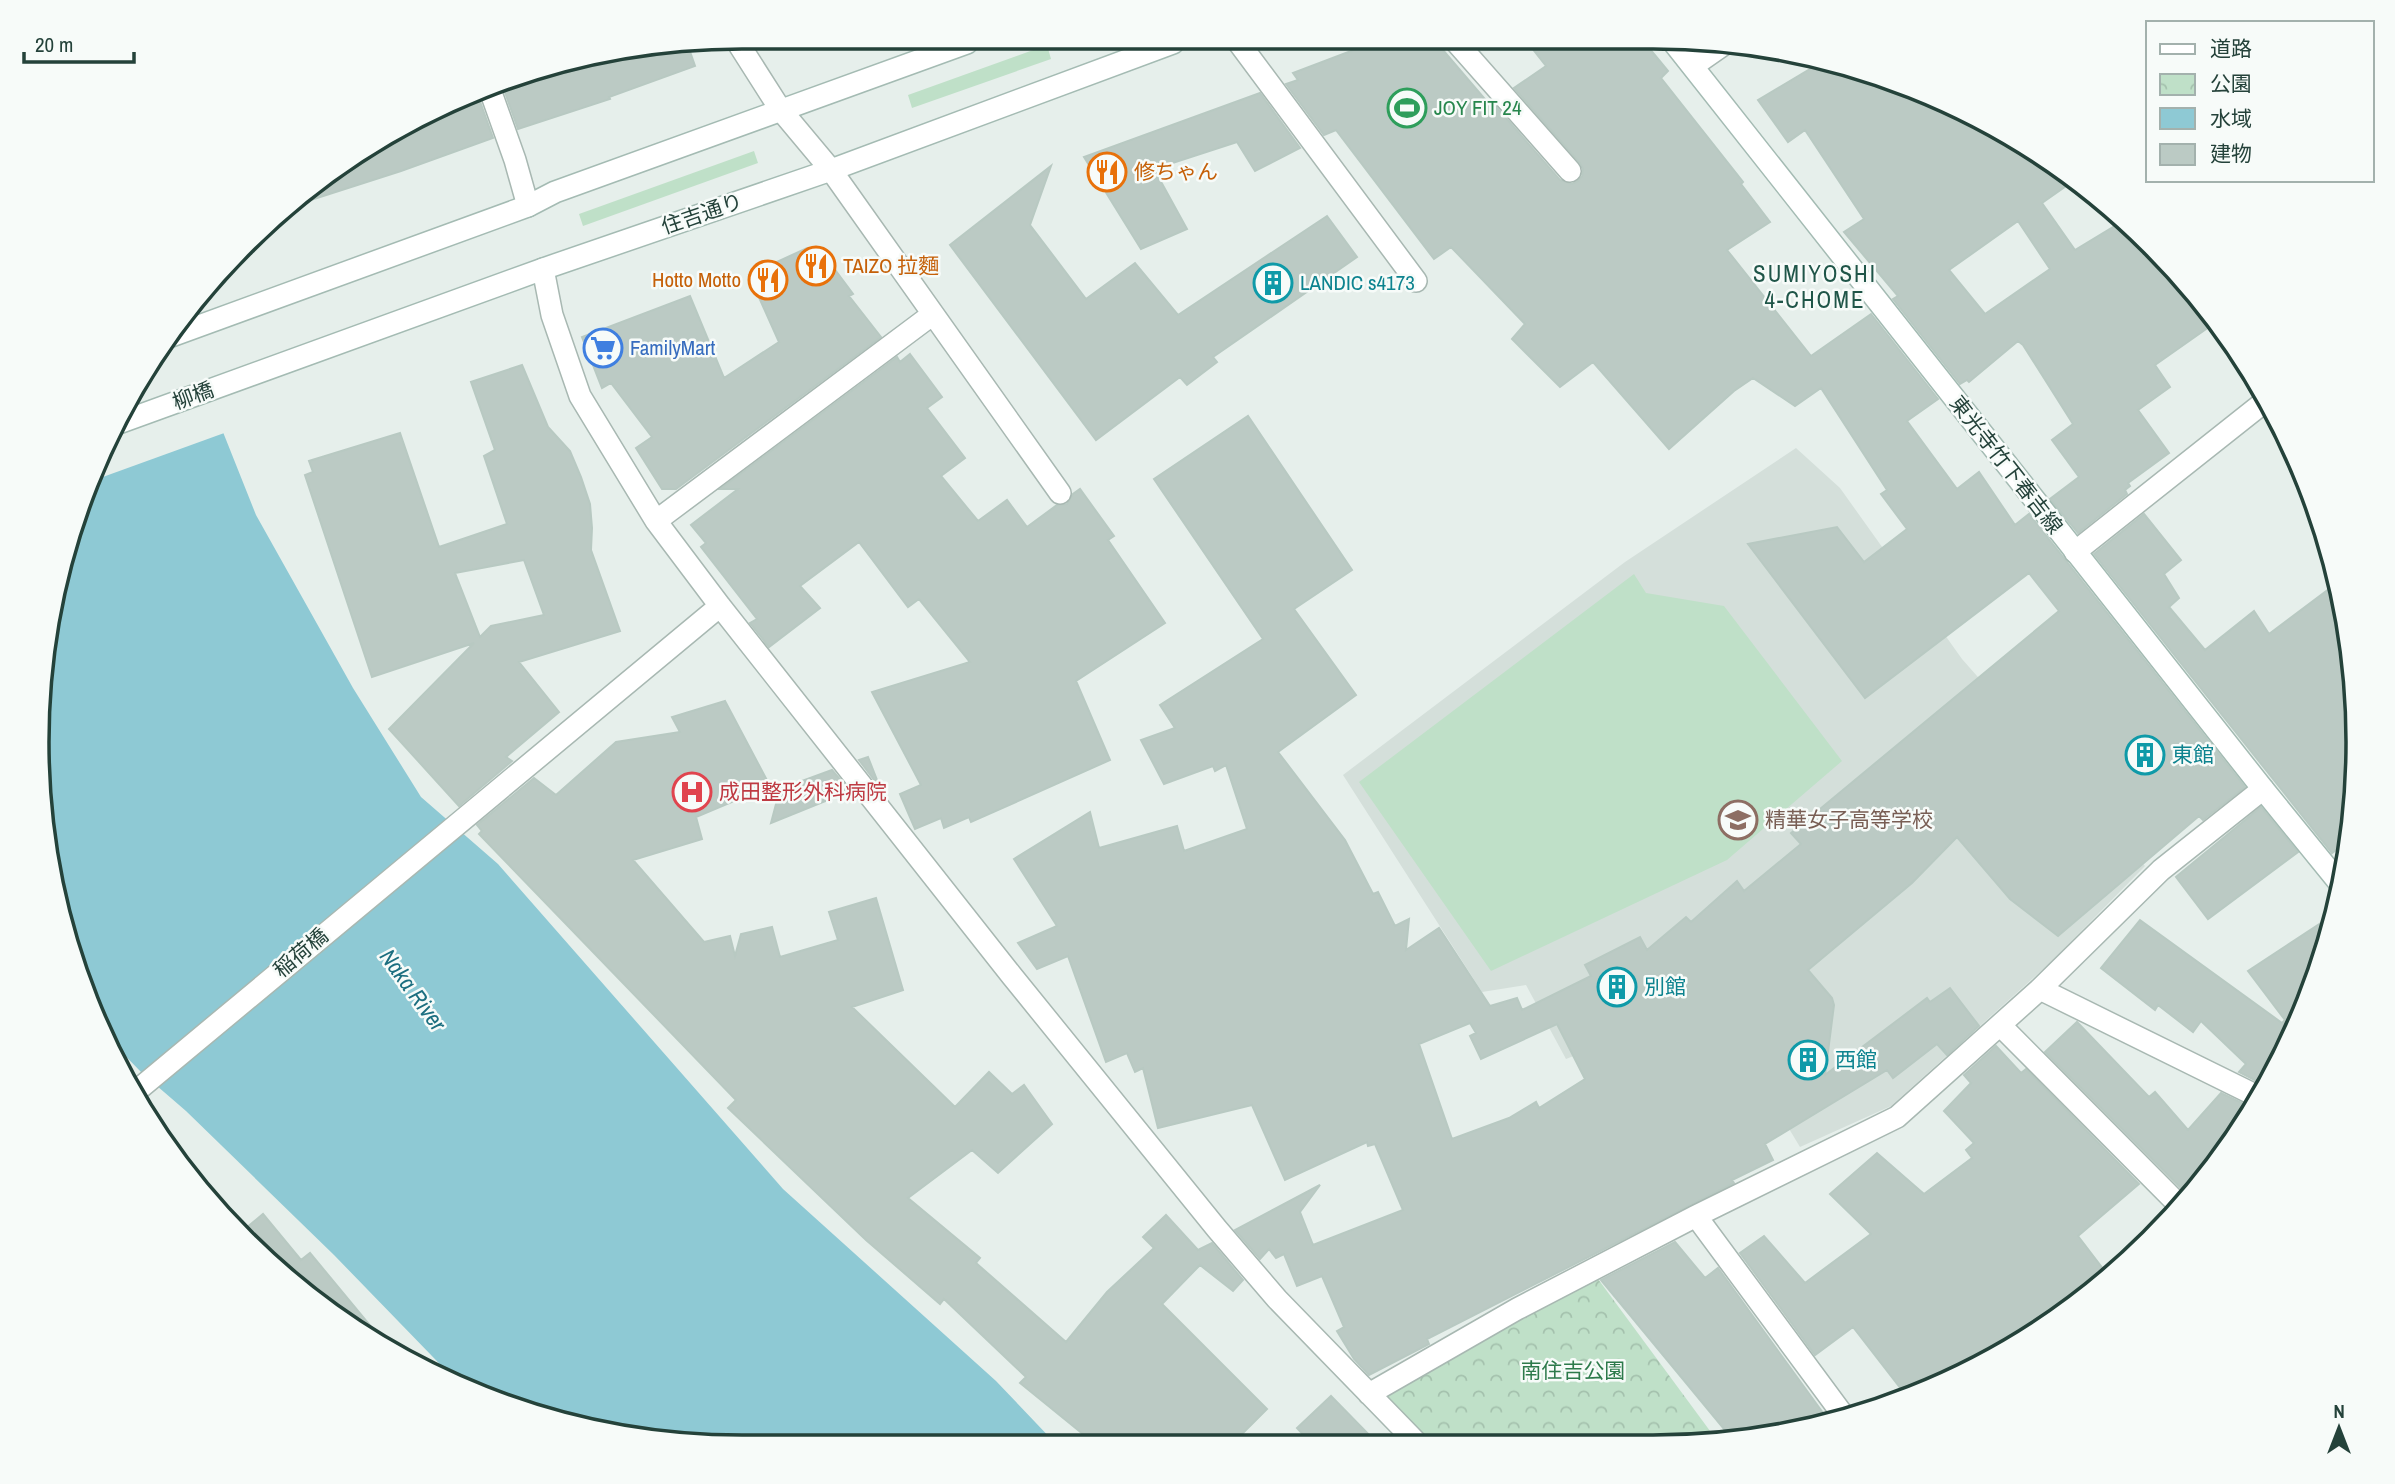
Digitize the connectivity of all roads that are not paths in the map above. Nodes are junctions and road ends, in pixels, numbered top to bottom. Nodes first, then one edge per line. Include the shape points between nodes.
1 (742, 49) edge
2 (950, 49) edge
3 (1157, 49) edge
4 (1243, 49) edge
5 (1462, 49) edge
6 (1679, 50) edge
7 (1713, 52) edge
8 (1693, 66) junction
9 (492, 96) edge
10 (780, 109) junction
11 (831, 170) junction
12 (1570, 171) dead end
13 (528, 206) junction
14 (543, 269) junction
15 (1416, 281) dead end
16 (933, 314) junction
17 (184, 331) edge
18 (230, 382) joint
19 (2259, 406) edge
20 (129, 419) edge
21 (1060, 492) dead end
22 (656, 520) junction
23 (2075, 552) junction
24 (720, 606) junction
25 (2263, 789) junction
26 (2333, 875) edge
27 (2040, 989) junction
28 (2000, 1025) junction
29 (142, 1087) edge
30 (2250, 1093) edge
31 (2174, 1199) edge
32 (1696, 1216) junction
33 (1368, 1394) junction
34 (1839, 1409) edge
35 (1410, 1435) edge

1 - 10 street
2 - 10 street
3 - 11 street, 住吉通り
4 - 15 street
5 - 12 street
6 - 8 street, 東光寺竹下春吉線
7 - 8 street
8 - 23 street, 東光寺竹下春吉線
9 - 13 street
10 - 11 street
10 - 13 street
11 - 14 street, 住吉通り
11 - 16 street
13 - 17 street
14 - 18 street, 住吉通り
14 - 22 street via 552,315 580,396
16 - 21 street
16 - 22 street
18 - 20 street, 柳橋
19 - 23 street
22 - 24 street
23 - 25 street, 東光寺竹下春吉線
24 - 29 street, 稲荷橋
24 - 33 street via 1217,1229
25 - 26 street, 東光寺竹下春吉線
25 - 27 street via 2161,870
27 - 28 street
27 - 30 street
28 - 31 street
28 - 32 street via 1897,1117
32 - 33 street via 1517,1309
32 - 34 street
33 - 35 street

